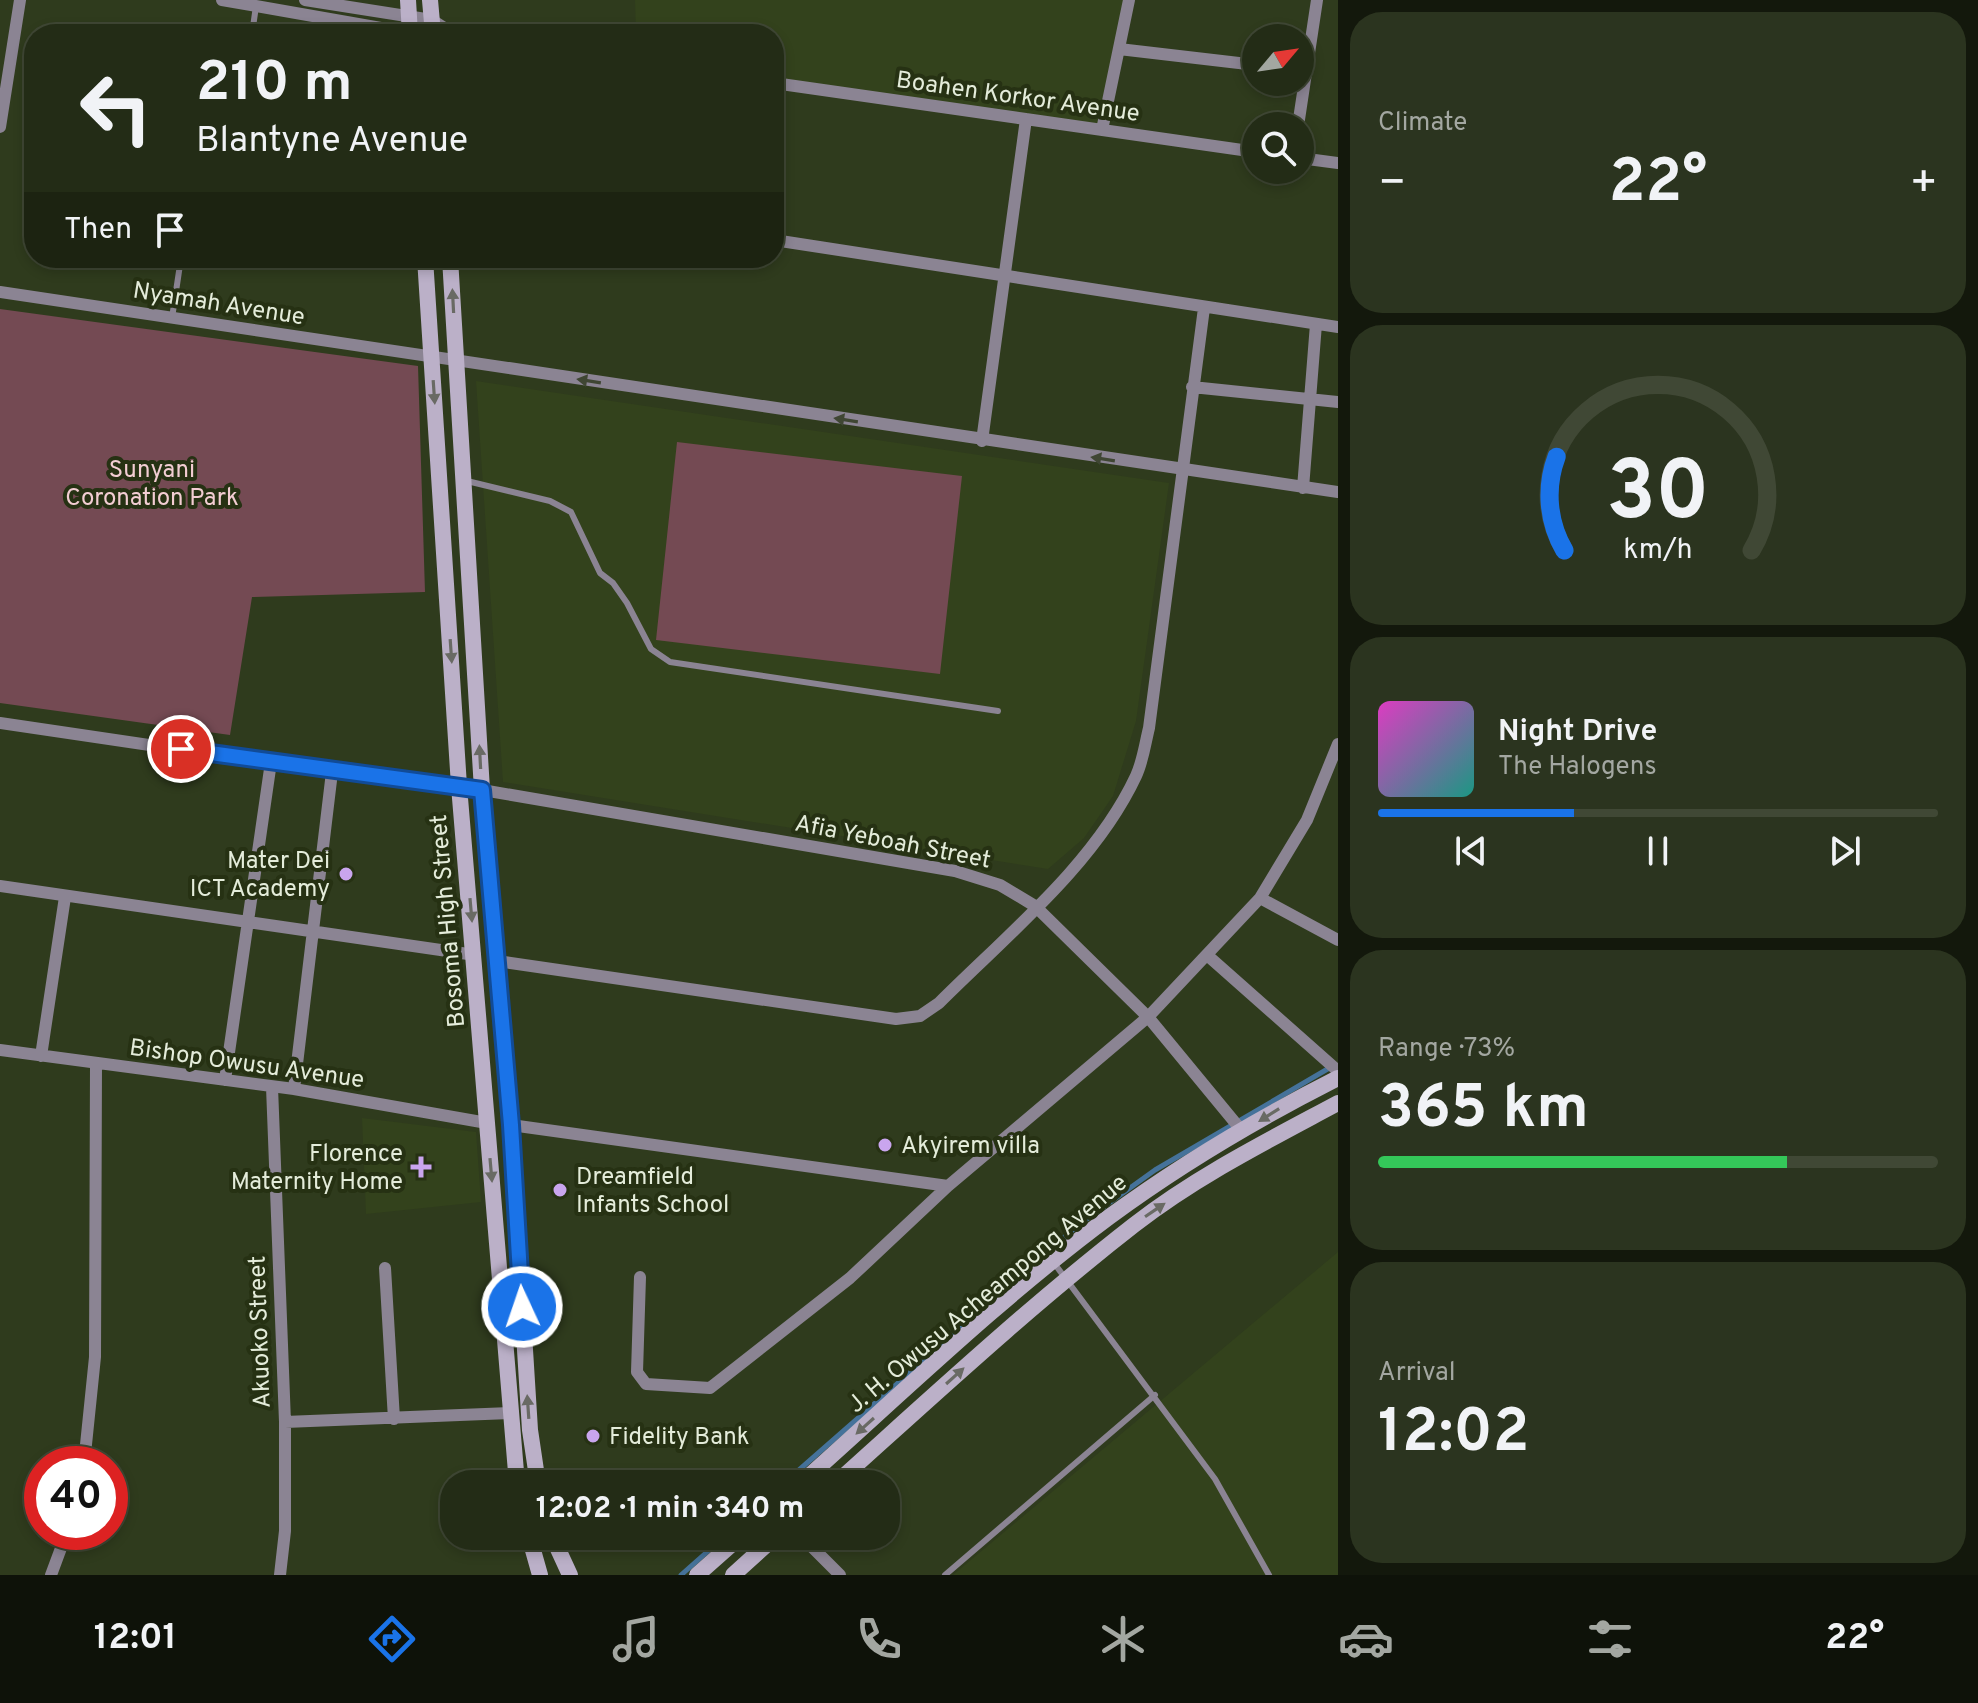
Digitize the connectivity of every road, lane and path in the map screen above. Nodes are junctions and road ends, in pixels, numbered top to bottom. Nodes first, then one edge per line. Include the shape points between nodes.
1 (20, 0) edge
2 (222, 0) edge
3 (305, 0) edge
4 (430, 0) edge
5 (1129, 0) edge
6 (1317, 0) edge
7 (256, 6) junction
8 (253, 24) edge
9 (410, 24) edge
10 (437, 24) edge
11 (1312, 24) edge
12 (1119, 49) junction
13 (1242, 63) edge
14 (784, 84) edge
15 (1026, 119) junction
16 (0, 127) edge
17 (1102, 130) junction
18 (1242, 150) edge
19 (1314, 160) edge
20 (1338, 163) edge
21 (784, 242) edge
22 (180, 268) edge
23 (426, 268) edge
24 (451, 268) edge
25 (1004, 277) junction
26 (0, 292) edge
27 (1204, 308) junction
28 (172, 318) junction
29 (1316, 324) junction
30 (1338, 327) edge
31 (432, 357) junction
32 (456, 360) junction
33 (1192, 387) junction
34 (1312, 400) junction
35 (1338, 402) edge
36 (982, 441) junction
37 (1180, 471) junction
38 (463, 481) junction
39 (1303, 488) junction
40 (1338, 492) edge
41 (998, 711) dead end
42 (0, 723) edge
43 (1338, 744) edge
44 (271, 762) junction
45 (332, 772) junction
46 (459, 786) junction
47 (482, 790) junction
48 (0, 886) edge
49 (65, 897) junction
50 (1260, 898) junction
51 (1035, 906) junction
52 (250, 923) junction
53 (312, 932) junction
54 (1338, 940) edge
55 (475, 955) junction
56 (1207, 955) junction
57 (497, 961) junction
58 (1148, 1017) junction
59 (0, 1050) edge
60 (41, 1056) junction
61 (96, 1063) junction
62 (1338, 1071) edge
63 (1338, 1078) edge
64 (225, 1080) junction
65 (272, 1087) junction
66 (294, 1089) junction
67 (1338, 1103) edge
68 (487, 1123) junction
69 (511, 1125) junction
70 (1242, 1131) junction
71 (948, 1186) junction
72 (1054, 1263) junction
73 (385, 1268) dead end
74 (640, 1277) dead end
75 (1068, 1279) junction
76 (1155, 1395) junction
77 (513, 1413) junction
78 (394, 1419) junction
79 (285, 1422) junction
80 (86, 1446) edge
81 (516, 1470) edge
82 (536, 1470) edge
83 (816, 1470) edge
84 (851, 1470) edge
85 (60, 1550) edge
86 (533, 1550) edge
87 (558, 1550) edge
88 (725, 1550) edge
89 (761, 1550) edge
90 (815, 1550) edge
91 (51, 1575) edge
92 (280, 1575) edge
93 (540, 1575) edge
94 (570, 1575) edge
95 (697, 1575) edge
96 (733, 1575) edge
97 (840, 1575) edge
98 (945, 1575) edge
99 (1269, 1575) edge

1 - 16 street
2 - 7 street
3 - 9 street
4 - 10 street
5 - 12 street
6 - 11 street
7 - 8 lane
7 - 9 street
12 - 13 street
12 - 17 street
14 - 15 street, Boahen Korkor Avenue
15 - 17 street, Boahen Korkor Avenue
15 - 25 street
17 - 18 street, Boahen Korkor Avenue
19 - 20 street
21 - 25 street
22 - 28 lane
23 - 31 street, Bosoma High Street
32 -> 24 street, Bosoma High Street
25 - 27 street
25 - 36 street
26 - 28 street, Nyamah Avenue
27 - 29 street
27 - 33 street
28 - 31 street, Nyamah Avenue
29 - 30 street
29 - 34 street
31 - 32 street, Nyamah Avenue
31 -> 46 street, Bosoma High Street
36 -> 32 street, Nyamah Avenue
32 - 38 street, Bosoma High Street
33 - 34 street
33 - 37 street
34 - 35 street
34 - 39 street
37 -> 36 street, Nyamah Avenue
37 - 39 street, Nyamah Avenue
37 - 51 street via 1149,728 1137,773 1111,822
38 - 41 lane via 550,501 571,512 600,573 627,603 651,649 670,662
47 -> 38 street, Bosoma High Street
39 - 40 street, Nyamah Avenue
42 - 44 street, Afia Yeboah Street
43 - 50 street via 1307,820
44 - 45 street, Afia Yeboah Street
44 - 52 street
45 - 46 street, Afia Yeboah Street
45 - 53 street
46 - 47 street, Afia Yeboah Street
46 -> 55 street, Bosoma High Street
47 - 51 street, Afia Yeboah Street via 955,871 1000,885
47 - 57 street, Bosoma High Street
48 - 49 street
49 - 52 street
49 - 60 street
50 - 54 street
50 - 56 street
51 - 57 street via 939,1003 920,1016 896,1019
51 - 58 street, Afia Yeboah Street
52 - 53 street
52 - 64 street
53 - 55 street
53 - 66 street
55 - 68 street, Bosoma High Street
56 - 58 street
56 - 62 street
57 - 69 street, Bosoma High Street
58 - 70 street, Afia Yeboah Street
58 - 71 street
59 - 60 street, Bishop Owusu Avenue
60 - 61 street, Bishop Owusu Avenue
61 - 64 street, Bishop Owusu Avenue
61 - 80 street via 95,1357
63 -> 70 street, J. H. Owusu Acheampong Avenue
64 - 65 street, Bishop Owusu Avenue
65 - 66 street, Bishop Owusu Avenue
65 - 79 street, Akuoko Street
66 - 68 street, Bishop Owusu Avenue
75 -> 67 street, J. H. Owusu Acheampong Avenue via 1188,1188
68 -> 77 street, Bosoma High Street
69 - 71 street
82 -> 69 street, Bosoma High Street
70 - 72 street, J. H. Owusu Acheampong Avenue via 1132,1201
71 - 74 street via 850,1278 710,1388 640,1380
72 - 75 lane
72 -> 83 street, J. H. Owusu Acheampong Avenue
73 - 78 street
75 - 76 lane
84 -> 75 street, J. H. Owusu Acheampong Avenue
76 - 98 lane
76 - 99 lane via 1215,1479
77 - 78 street
77 - 81 street, Bosoma High Street
78 - 79 street
79 - 92 street, Akuoko Street
85 - 91 street
86 - 93 street
87 - 94 street
88 - 95 street
89 - 96 street
90 - 97 street

